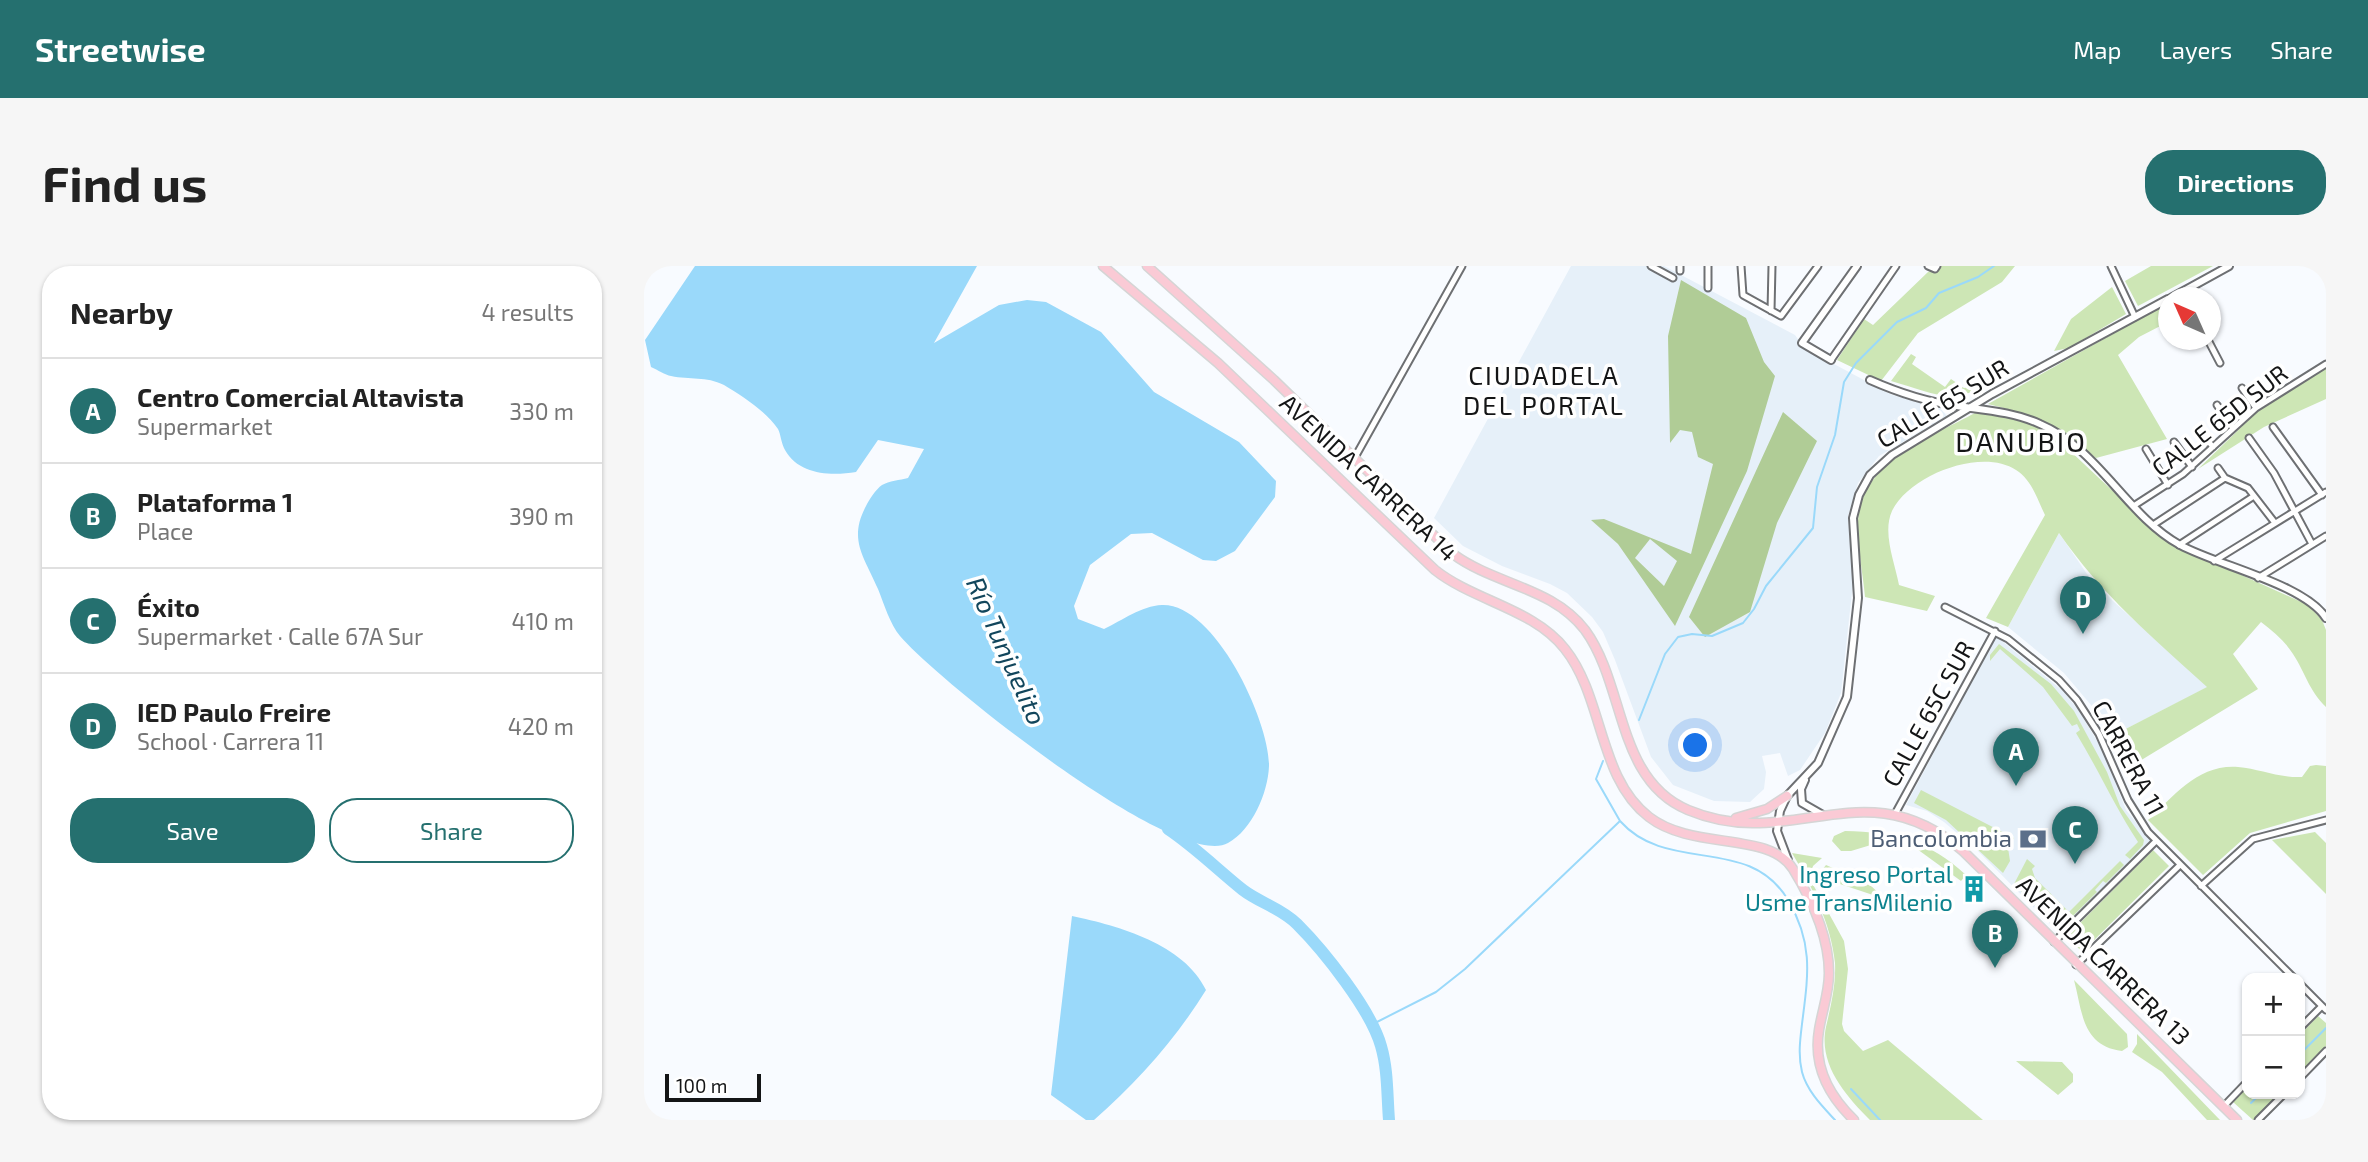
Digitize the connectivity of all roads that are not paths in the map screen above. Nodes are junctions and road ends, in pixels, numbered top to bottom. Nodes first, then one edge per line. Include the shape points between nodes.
1 (649, 266) edge
2 (1103, 266) edge
3 (1147, 266) edge
4 (1462, 266) edge
5 (1651, 266) edge
6 (1708, 266) edge
7 (1741, 266) edge
8 (1818, 266) edge
9 (1857, 266) edge
10 (1896, 266) edge
11 (2111, 266) edge
12 (2229, 266) edge
13 (1773, 267) edge
14 (644, 272) edge
15 (1673, 278) dead end
16 (2197, 287) edge
17 (1708, 288) dead end
18 (2158, 305) edge
19 (1772, 311) junction
20 (2135, 317) junction
21 (2213, 350) edge
22 (1832, 360) joint
23 (2220, 363) dead end
24 (2326, 364) edge
25 (1870, 380) dead end
26 (2242, 388) dead end
27 (2217, 405) dead end
28 (1971, 407) junction
29 (2256, 408) junction
30 (2273, 426) dead end
31 (2233, 428) junction
32 (2198, 429) dead end
33 (2249, 438) dead end
34 (2174, 442) dead end
35 (2213, 447) junction
36 (2146, 449) dead end
37 (1353, 460) junction
38 (2192, 467) junction
39 (2218, 468) dead end
40 (2225, 478) junction
41 (2168, 485) junction
42 (2324, 494) edge
43 (2255, 496) junction
44 (2135, 505) junction
45 (2297, 511) junction
46 (2275, 523) junction
47 (2153, 525) junction
48 (2326, 536) edge
49 (2312, 544) junction
50 (2179, 545) junction
51 (2214, 561) junction
52 (2258, 578) junction
53 (1945, 607) dead end
54 (2326, 618) edge
55 (1995, 631) junction
56 (1808, 776) junction
57 (1787, 796) junction
58 (1895, 814) junction
59 (1824, 816) junction
60 (1726, 820) junction
61 (2326, 820) edge
62 (1777, 824) junction
63 (2156, 841) junction
64 (1789, 863) junction
65 (2180, 865) junction
66 (2201, 886) junction
67 (2054, 942) junction
68 (2076, 965) junction
69 (2289, 973) edge
70 (2305, 989) edge
71 (2324, 1008) edge
72 (2305, 1024) edge
73 (2326, 1051) edge
74 (2305, 1073) edge
75 (2242, 1087) edge
76 (2279, 1099) edge
77 (2223, 1107) junction
78 (1854, 1120) edge
79 (2236, 1120) edge
80 (2258, 1120) edge

1 - 14 street
2 - 64 main road, AVENIDA CARRERA 14 via 1219,363 1435,570 1538,625 1564,646 1583,678 1622,784 1644,813 1680,834 1768,848
3 - 37 main road, AVENIDA CARRERA 14 via 1274,380
4 - 37 street
5 - 15 street
6 - 17 street
7 - 19 street via 1743,295
8 - 19 street via 1781,316
9 - 22 street via 1802,343
10 - 22 street
11 - 20 street
12 - 16 street, CALLE 65 SUR
13 - 19 street
18 - 20 street, CALLE 65 SUR
20 - 28 street, CALLE 65 SUR
21 - 23 street
24 - 29 street, CALLE 65D SUR
25 - 28 street
26 - 29 street
27 - 31 street
28 - 44 street via 2029,419 2057,432
28 - 56 street, CALLE 65 SUR via 1883,461 1859,495 1853,526 1858,608 1847,696 1823,755
29 - 31 street, CALLE 65D SUR
30 - 42 street
31 - 35 street, CALLE 65D SUR
32 - 35 street
33 - 45 street
34 - 38 street
35 - 38 street, CALLE 65D SUR
36 - 41 street
37 - 60 main road, AVENIDA CARRERA 14 via 1462,561 1549,598 1574,617 1597,652 1634,754 1650,781 1679,805
38 - 41 street, CALLE 65D SUR
39 - 40 street
40 - 43 street via 2244,485
40 - 47 street
41 - 44 street, CALLE 65D SUR
42 - 45 street
43 - 46 street
43 - 50 street
44 - 47 street
45 - 46 street
45 - 49 street
46 - 51 street
47 - 50 street
48 - 49 street
49 - 52 street
50 - 51 street
51 - 52 street
52 - 54 street via 2309,598
53 - 55 street, CARRERA 11
55 - 58 street, CALLE 65C SUR
55 - 63 street, CARRERA 11 via 2040,662 2077,700 2105,746 2133,808
56 - 57 street, CALLE 65 SUR
56 - 59 street via 1801,789 1802,803
57 - 60 main road via 1762,811
57 - 62 street, CALLE 65 SUR
58 - 59 main road, AVENIDA CARRERA 13 via 1858,810
58 - 67 main road, AVENIDA CARRERA 13 via 1924,823 1949,839
59 - 62 main road, AVENIDA CARRERA 13
60 - 62 main road, AVENIDA CARRERA 14
61 - 66 street via 2253,839
62 - 64 street
63 - 65 street, CARRERA 11
63 - 67 street
64 - 78 main road via 1816,913 1828,959 1819,1062 1832,1095
65 - 66 street, CARRERA 11
65 - 68 street
66 - 69 street, CARRERA 11
67 - 68 main road, AVENIDA CARRERA 13
68 - 77 main road, AVENIDA CARRERA 13
70 - 71 street
71 - 72 street
73 - 74 street
75 - 77 street
76 - 80 street
77 - 79 main road, AVENIDA CARRERA 13

